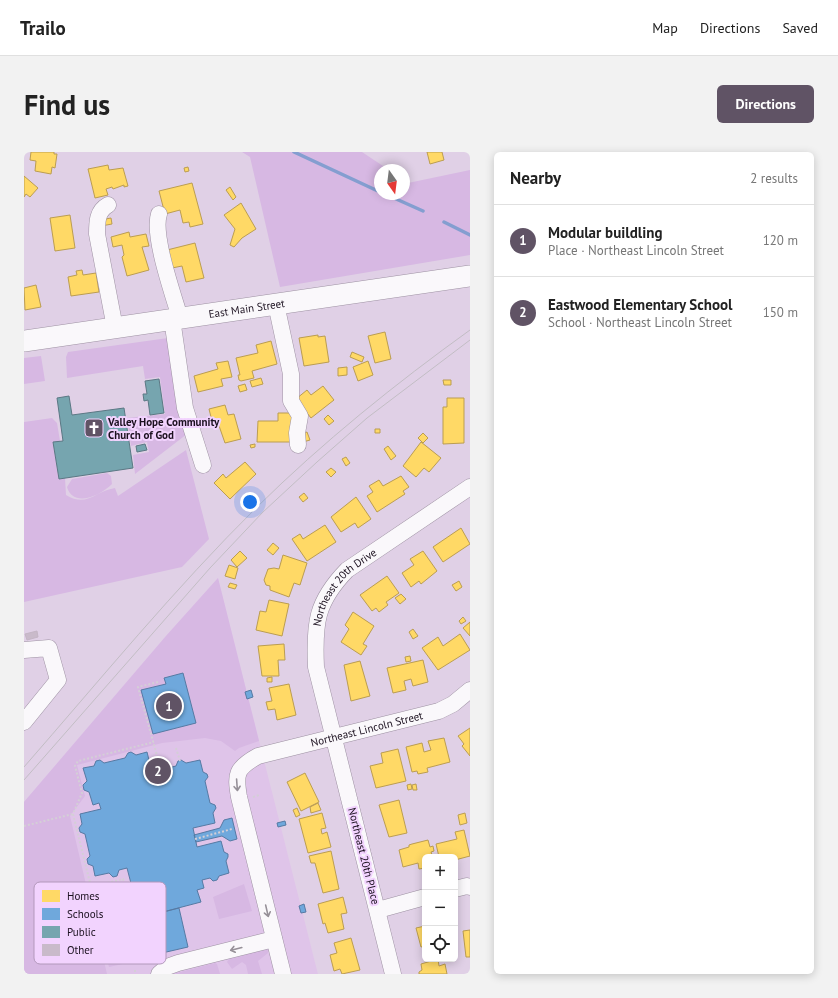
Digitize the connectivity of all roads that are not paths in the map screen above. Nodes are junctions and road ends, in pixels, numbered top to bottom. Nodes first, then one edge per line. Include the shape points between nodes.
1 (108, 205) dead end
2 (159, 214) dead end
3 (470, 276) edge
4 (276, 304) junction
5 (176, 319) junction
6 (115, 328) junction
7 (24, 341) edge
8 (298, 445) dead end
9 (203, 465) dead end
10 (470, 487) edge
11 (24, 650) edge
12 (470, 690) edge
13 (24, 722) edge
14 (334, 738) junction
15 (470, 887) edge
16 (458, 888) edge
17 (422, 898) edge
18 (378, 910) junction
19 (274, 939) junction
20 (159, 974) edge
21 (283, 974) edge
22 (394, 974) edge

1 - 6 street via 102,209 97,221 97,234
2 - 5 street via 157,225 160,244
3 - 4 main road, East Main Street
4 - 5 main road, East Main Street
4 - 8 street via 292,374 291,401 300,416
5 - 6 main road, East Main Street
5 - 9 street via 185,408
6 - 7 main road, East Main Street
10 - 14 street, Northeast 20th Drive via 347,570 332,586 319,612 315,638 316,667
11 - 13 street via 49,648 58,680
12 - 14 street, Northeast Lincoln Street via 440,711
14 - 18 street, Northeast 20th Place
14 -> 19 street, Northeast Lincoln Street via 258,756 245,763 237,773 236,784
15 - 16 street
17 - 18 street
18 - 22 street, Northeast 20th Place
19 -> 20 street via 172,965
19 - 21 street, Northeast Lincoln Street

